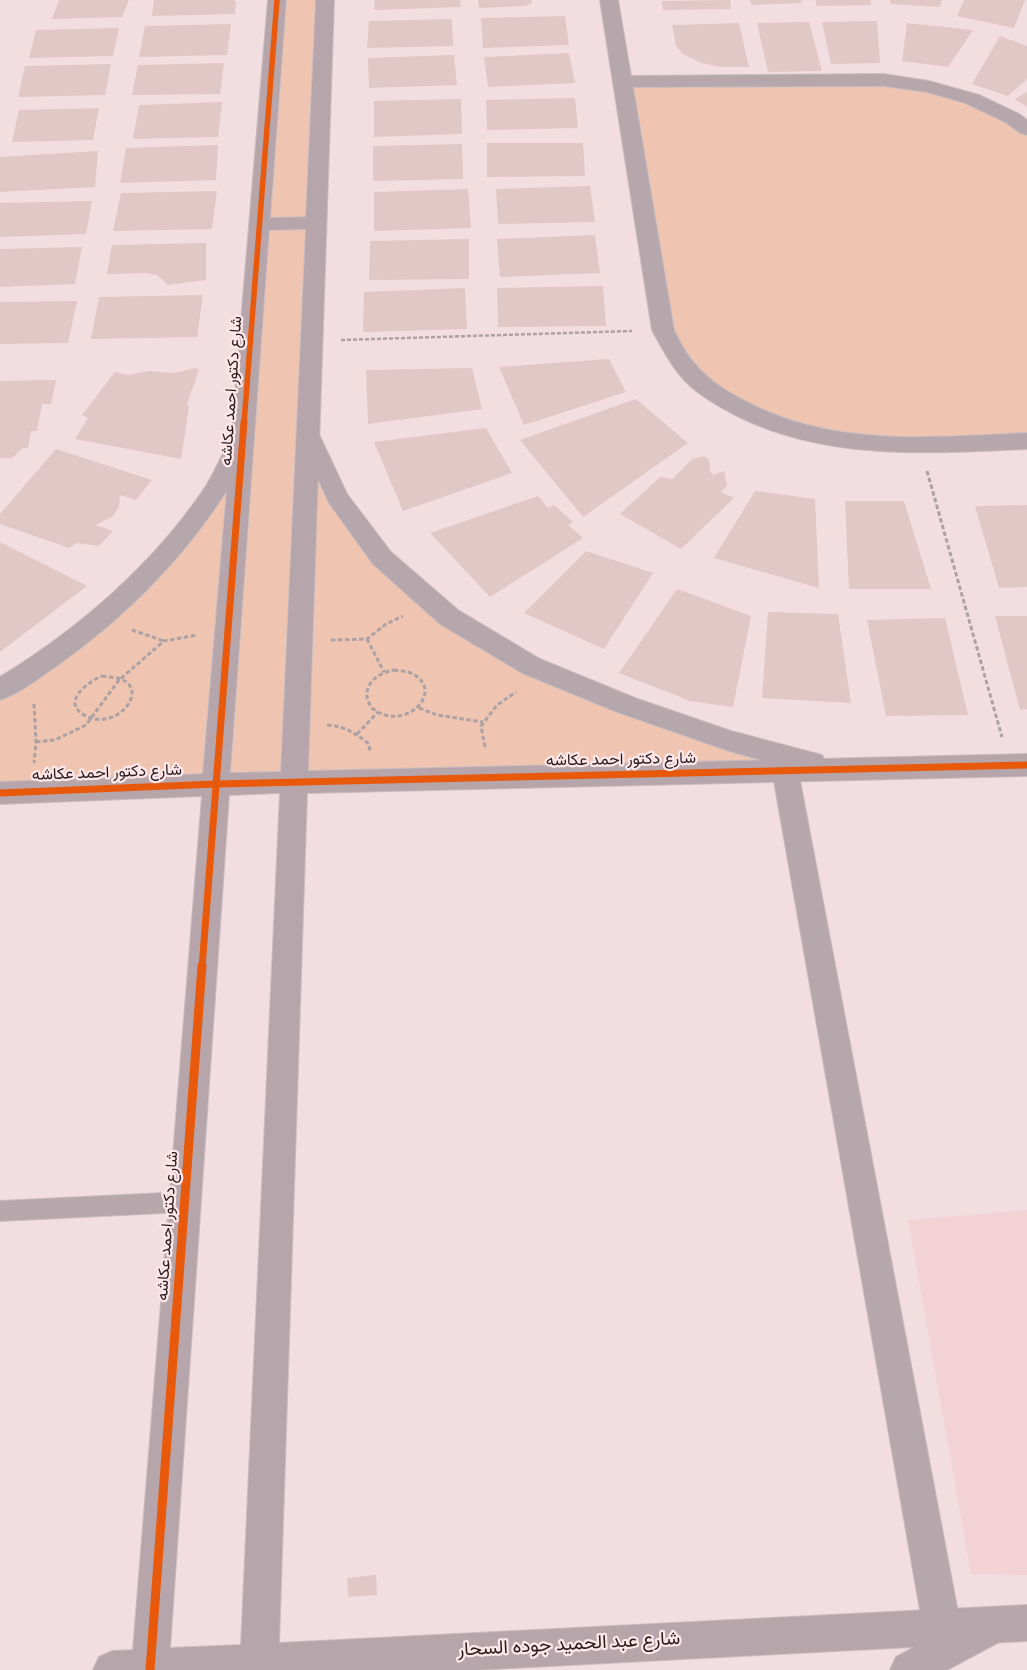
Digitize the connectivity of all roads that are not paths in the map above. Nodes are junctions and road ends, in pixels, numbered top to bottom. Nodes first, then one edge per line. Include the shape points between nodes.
1 (277, 0) edge
2 (325, 0) edge
3 (609, 0) edge
4 (623, 82) junction
5 (1027, 129) edge
6 (316, 223) junction
7 (259, 224) junction
8 (309, 435) junction
9 (243, 437) junction
10 (1027, 441) edge
11 (0, 690) edge
12 (1019, 765) edge
13 (839, 769) junction
14 (785, 770) junction
15 (294, 782) junction
16 (216, 784) junction
17 (0, 792) edge
18 (184, 1202) junction
19 (0, 1211) edge
20 (1011, 1624) edge
21 (942, 1627) junction
22 (260, 1666) edge
23 (150, 1669) edge
24 (112, 1670) edge
25 (910, 1670) edge

1 - 7 street, شارع دكتور احمد عكاشه
2 - 6 street
3 - 4 street
4 - 5 street via 883,80 929,87 972,99
4 - 10 street via 663,330 682,363 714,394 757,418 808,436 864,444
6 - 7 street
6 - 8 street
7 - 9 street, شارع دكتور احمد عكاشه
8 - 13 street via 337,497 382,558 448,617 531,666 626,705 729,741
8 - 15 street
9 - 11 street via 211,496 165,556 105,615
9 - 16 street, شارع دكتور احمد عكاشه
12 - 13 street, شارع دكتور احمد عكاشه
13 - 14 street, شارع دكتور احمد عكاشه
14 - 15 street, شارع دكتور احمد عكاشه
14 - 21 street
15 - 16 street, شارع دكتور احمد عكاشه
15 - 22 street
16 - 17 street, شارع دكتور احمد عكاشه
16 - 18 street, شارع دكتور احمد عكاشه
18 - 19 lane
18 - 23 street, شارع دكتور احمد عكاشه
20 - 21 street, شارع عبد الحميد جوده السحار
20 - 25 street
21 - 22 street, شارع عبد الحميد جوده السحار
22 - 23 street, شارع عبد الحميد جوده السحار
23 - 24 street, شارع عبد الحميد جوده السحار

